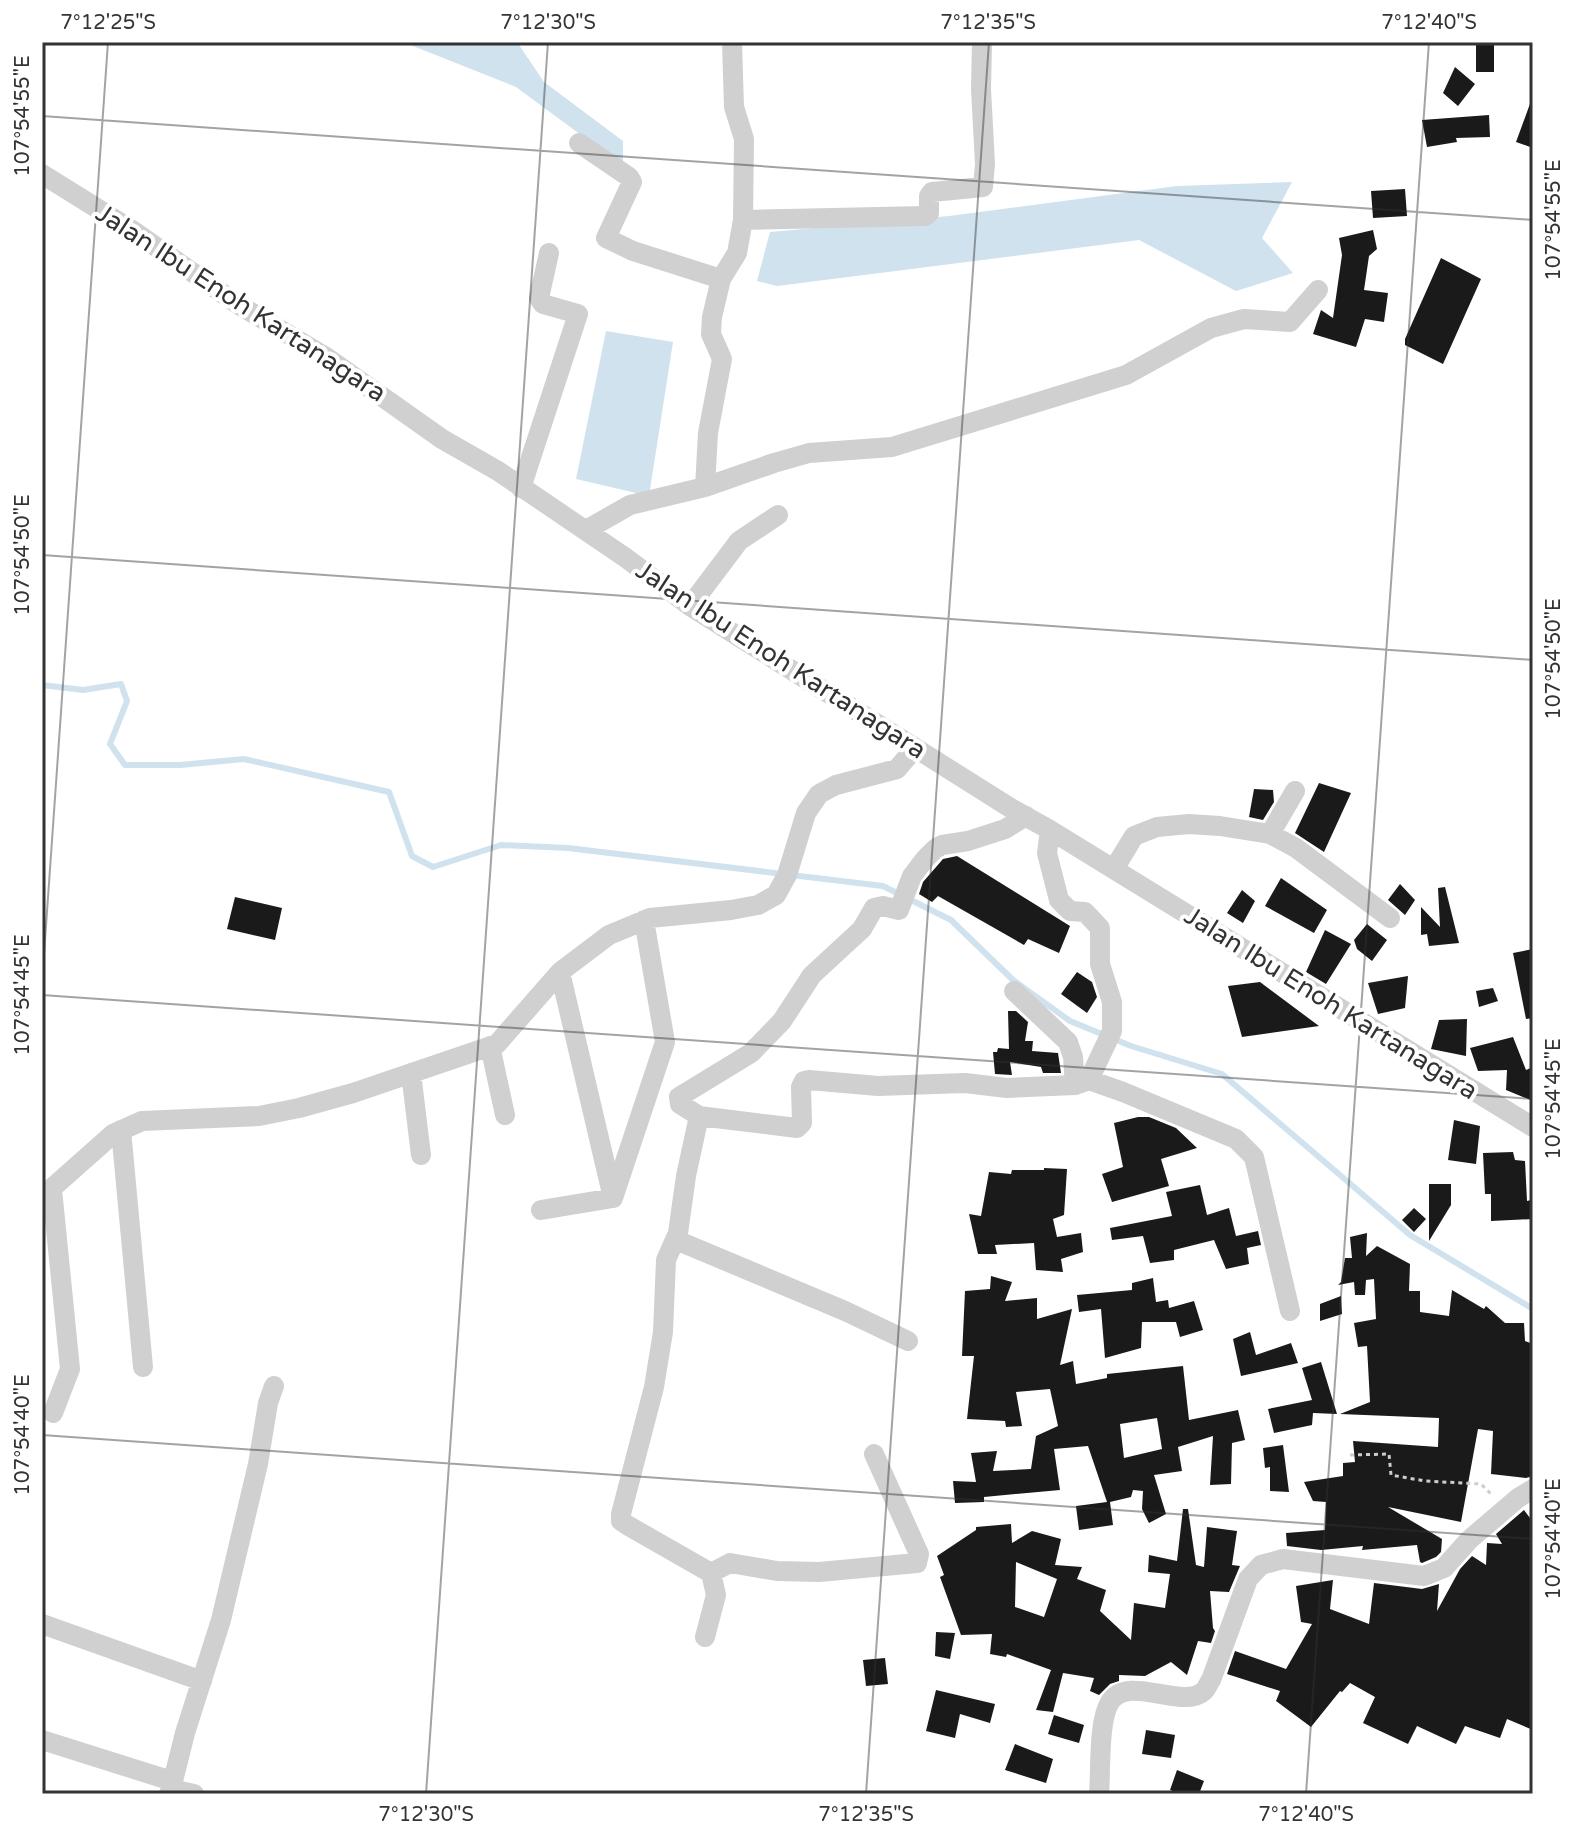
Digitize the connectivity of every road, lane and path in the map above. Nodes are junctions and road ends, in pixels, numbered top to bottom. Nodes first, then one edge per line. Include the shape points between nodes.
1 (732, 42) edge
2 (982, 42) edge
3 (579, 143) dead end
4 (42, 174) edge
5 (743, 220) junction
6 (549, 253) dead end
7 (721, 279) junction
8 (1318, 290) dead end
9 (705, 487) junction
10 (521, 488) junction
11 (778, 515) dead end
12 (586, 530) junction
13 (690, 606) junction
14 (915, 748) junction
15 (1295, 791) dead end
16 (1026, 816) junction
17 (1050, 830) junction
18 (1270, 834) junction
19 (1114, 869) junction
20 (1390, 918) dead end
21 (644, 920) junction
22 (560, 972) junction
23 (1014, 991) dead end
24 (490, 1046) junction
25 (411, 1073) junction
26 (1082, 1083) junction
27 (505, 1115) dead end
28 (699, 1116) junction
29 (1533, 1127) edge
30 (121, 1130) junction
31 (421, 1155) dead end
32 (47, 1193) edge
33 (613, 1198) junction
34 (541, 1210) dead end
35 (676, 1240) junction
36 (1290, 1311) dead end
37 (908, 1341) dead end
38 (143, 1367) dead end
39 (274, 1386) dead end
40 (53, 1413) dead end
41 (874, 1454) dead end
42 (1350, 1455) dead end
43 (1533, 1489) edge
44 (1497, 1501) dead end
45 (711, 1573) junction
46 (42, 1624) edge
47 (705, 1637) dead end
48 (202, 1681) junction
49 (42, 1740) edge
50 (171, 1788) edge
51 (194, 1794) edge
52 (1099, 1794) edge

1 - 5 street via 734,107 744,139
2 - 5 street via 981,188 932,192 925,216
3 - 7 street via 632,182 606,238
4 - 10 street, Jalan Ibu Enoh Kartanagara
5 - 7 street via 737,253
6 - 10 street via 539,298 543,304 578,314
7 - 9 street via 711,334 722,359 708,433
8 - 9 street via 1290,322 1244,319 1211,328 1126,375 892,447 809,453
9 - 12 street via 630,505
10 - 12 street, Jalan Ibu Enoh Kartanagara
11 - 13 street via 739,541
12 - 13 street, Jalan Ibu Enoh Kartanagara
13 - 14 street, Jalan Ibu Enoh Kartanagara
14 - 16 street, Jalan Ibu Enoh Kartanagara
14 - 21 street via 897,769 819,794 806,813 776,895 758,905
15 - 18 street
16 - 17 street, Jalan Ibu Enoh Kartanagara
16 - 28 street via 1005,829 942,845 925,859 903,900 874,908 862,929 828,957 782,1021 751,1053 683,1092 680,1104
17 - 19 street, Jalan Ibu Enoh Kartanagara
17 - 26 street via 1047,853 1059,900 1070,911 1085,912 1100,928 1100,964 1112,1002 1112,1031
18 - 19 street via 1189,824 1157,827 1134,836
18 - 20 street
19 - 29 street, Jalan Ibu Enoh Kartanagara
21 - 22 street via 609,935
21 - 33 street via 665,1042
22 - 24 street
22 - 33 street
23 - 26 street via 1068,1042
24 - 25 street
24 - 27 street
25 - 30 street via 259,1116 142,1121
25 - 31 street
26 - 28 street via 1007,1088 809,1080 801,1087 802,1123 797,1128
26 - 36 street via 1123,1092 1236,1139 1254,1157
28 - 35 street
30 - 32 street
30 - 38 street
32 - 40 street via 70,1369
33 - 34 street
35 - 37 street
35 - 45 street via 665,1267 654,1387 621,1521
39 - 48 street
41 - 45 street via 919,1554 917,1563 819,1572 730,1563
42 - 44 path via 1389,1454 1391,1475 1481,1484
43 - 52 street via 1469,1540 1444,1568 1424,1576 1283,1559 1261,1565 1248,1579 1204,1691 1190,1697 1131,1690 1109,1703
45 - 47 street via 716,1595
46 - 48 street
48 - 50 street
49 - 50 street
50 - 51 street

